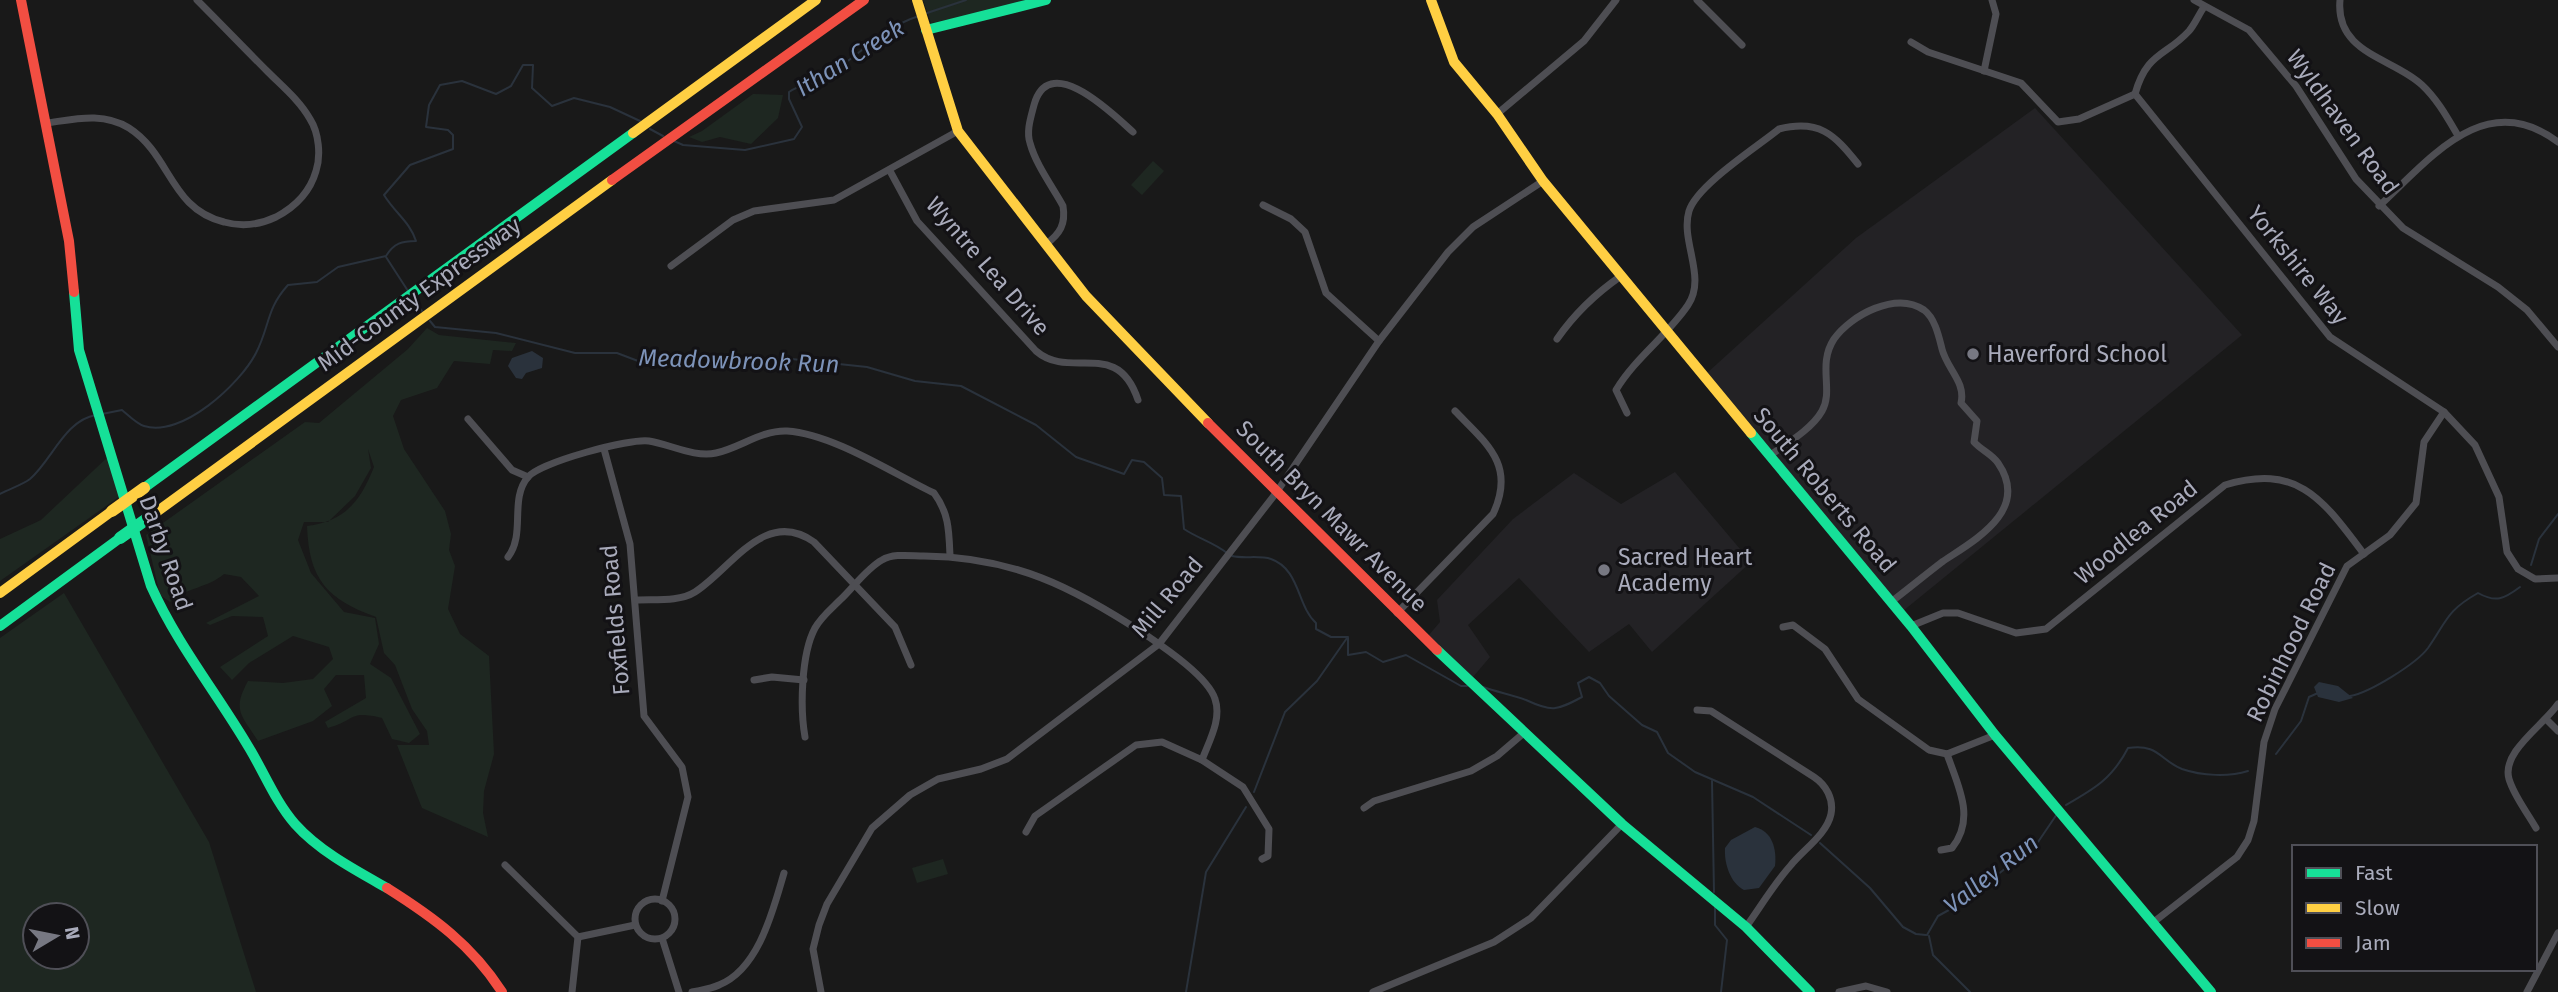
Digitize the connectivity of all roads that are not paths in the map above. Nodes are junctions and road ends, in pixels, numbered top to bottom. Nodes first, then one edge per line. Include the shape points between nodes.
1 (21, 0) edge
2 (197, 0) edge
3 (816, 0) edge
4 (864, 0) edge
5 (1046, 0) edge
6 (1431, 0) edge
7 (1616, 0) edge
8 (1697, 0) edge
9 (1992, 0) edge
10 (2194, 0) edge
11 (2340, 0) edge
12 (2204, 7) junction
13 (921, 15) edge
14 (1911, 42) dead end
15 (1742, 45) dead end
16 (1984, 71) junction
17 (2135, 94) junction
18 (1497, 114) junction
19 (47, 123) junction
20 (958, 131) junction
21 (1133, 132) dead end
22 (2458, 134) junction
23 (2558, 142) edge
24 (1858, 164) dead end
25 (890, 171) junction
26 (1543, 181) junction
27 (1263, 205) dead end
28 (2379, 205) junction
29 (1046, 244) junction
30 (670, 266) dead end
31 (1621, 276) junction
32 (1667, 328) junction
33 (1558, 339) dead end
34 (1379, 341) junction
35 (2558, 348) edge
36 (1138, 400) dead end
37 (1455, 411) dead end
38 (2444, 412) junction
39 (1626, 413) dead end
40 (468, 419) dead end
41 (604, 449) junction
42 (1769, 456) junction
43 (528, 477) junction
44 (1276, 493) junction
45 (2364, 554) junction
46 (950, 556) junction
47 (508, 557) dead end
48 (2558, 578) edge
49 (856, 585) junction
50 (0, 593) edge
51 (636, 600) junction
52 (1891, 602) junction
53 (1398, 613) junction
54 (0, 626) edge
55 (1911, 626) junction
56 (1783, 627) dead end
57 (1159, 644) junction
58 (911, 665) dead end
59 (754, 680) dead end
60 (804, 680) junction
61 (2558, 704) edge
62 (1697, 710) dead end
63 (2547, 720) junction
64 (2558, 731) edge
65 (1525, 732) junction
66 (1995, 735) junction
67 (805, 737) dead end
68 (1947, 754) junction
69 (1202, 760) junction
70 (1364, 808) dead end
71 (1622, 824) junction
72 (2536, 828) dead end
73 (1026, 832) dead end
74 (1941, 850) dead end
75 (1262, 859) dead end
76 (505, 865) dead end
77 (784, 873) dead end
78 (662, 901) junction
79 (2155, 921) junction
80 (635, 925) junction
81 (1746, 927) junction
82 (2558, 933) edge
83 (578, 937) junction
84 (662, 938) junction
85 (502, 992) edge
86 (572, 992) edge
87 (679, 992) edge
88 (692, 992) edge
89 (821, 992) edge
90 (1373, 992) edge
91 (1810, 992) edge
92 (1839, 992) edge
93 (1887, 992) edge
94 (2211, 992) edge
95 (2527, 992) edge

1 - 19 main road, Darby Road
2 - 19 street via 312,121 318,145 317,170 290,210 240,226 214,220 198,213 182,196 150,145 129,128 106,117
3 - 50 main road, Mid-County Expressway, bridge
4 - 54 main road, Mid-County Expressway, bridge
5 - 13 main road
6 - 18 main road, South Roberts Road via 1454,62
7 - 18 street via 1584,41
8 - 15 street
9 - 16 street via 1996,14
10 - 12 street, Wyldhaven Road
11 - 22 street via 2344,26 2356,43 2422,84
12 - 17 street via 2188,32 2157,54 2141,74
12 - 28 street, Wyldhaven Road via 2249,30 2296,86 2356,179
13 - 20 main road, South Bryn Mawr Avenue
14 - 16 street
16 - 17 street via 2021,83 2058,122 2079,119
17 - 38 street, Yorkshire Way via 2330,337
18 - 26 main road, South Roberts Road
19 - 85 main road, Darby Road via 69,241 79,350 164,619 250,748 283,812 323,849 473,950
20 - 25 street
20 - 29 main road, South Bryn Mawr Avenue
21 - 29 street via 1076,87 1057,85 1043,90 1035,101 1029,141 1065,215 1058,236
22 - 23 street via 2496,122 2533,127
22 - 28 street
24 - 32 street via 1838,139 1819,128 1795,125 1779,129 1698,194 1689,209 1686,230 1696,284 1689,304
25 - 30 street via 834,200 754,211 733,220
25 - 36 street, Wyntre Lea Drive via 917,220 1036,351 1044,358 1098,361 1116,368 1133,384
26 - 31 main road, South Roberts Road
26 - 34 street, Mill Road via 1473,227
27 - 34 street via 1305,232 1326,293
28 - 35 street, Wyldhaven Road via 2403,228 2527,310
29 - 44 main road, South Bryn Mawr Avenue via 1086,296
31 - 32 main road, South Roberts Road
31 - 33 street via 1571,318
32 - 39 street via 1616,390
32 - 42 main road, South Roberts Road
34 - 44 street, Mill Road
37 - 53 street via 1494,454 1501,470 1500,499 1493,514
38 - 45 street, Robinhood Road via 2424,442 2416,503 2390,536
38 - 48 street, Yorkshire Way via 2487,465 2499,497 2507,552 2520,572 2535,579
40 - 43 street via 512,470
41 - 43 street via 552,461
41 - 46 street via 645,440 715,454 765,434 786,431 827,441 934,493 949,524
41 - 51 street, Foxfields Road via 630,544
42 - 52 main road, South Roberts Road
42 - 52 street via 1822,413 1827,402 1825,362 1845,326 1881,307 1899,304 1925,311 1961,386 1961,403 1977,421 1974,442 1998,463 2004,477 2005,502 1998,520 1977,541
43 - 47 street via 520,492 516,547
44 - 53 main road, South Bryn Mawr Avenue
44 - 57 street, Mill Road
45 - 55 street, Woodlea Road via 2325,503 2302,488 2272,476 2247,478 2225,485 2046,629 2016,633 1954,613
45 - 79 street, Robinhood Road via 2347,566 2275,709 2264,742 2255,821 2248,840 2237,857
46 - 49 street via 900,555 882,560
46 - 57 street via 1020,569 1094,601
49 - 51 street via 814,542 788,531 747,545 694,592 678,598
49 - 58 street via 895,627
49 - 60 street via 816,626
51 - 78 street, Foxfields Road via 644,716 682,767 688,797
52 - 55 main road, South Roberts Road
53 - 65 main road, South Bryn Mawr Avenue
55 - 66 main road, South Roberts Road
56 - 68 street via 1793,625 1825,649 1858,699 1929,750
57 - 69 street via 1210,686 1216,700 1218,712
57 - 89 street, Mill Road via 1007,759 938,779 880,818 819,925 813,949
59 - 60 street
60 - 67 street via 800,713
61 - 63 street
62 - 81 street via 1712,710 1814,777 1830,801 1825,828 1790,866
63 - 64 street
63 - 72 street via 2522,742 2511,757 2508,772
65 - 70 street via 1471,771
65 - 71 main road, South Bryn Mawr Avenue
66 - 68 street
66 - 79 main road, South Roberts Road
68 - 74 street via 1965,809 1965,827 1952,848
69 - 73 street via 1162,742 1136,745 1035,816
69 - 75 street via 1235,779 1264,820 1271,838 1268,856
71 - 81 main road, South Bryn Mawr Avenue
71 - 90 street via 1522,924 1494,942
76 - 83 street
77 - 88 street via 772,912 744,965 719,985
78 - 80 street via 642,904
78 - 84 street via 675,919 672,930
79 - 94 main road, South Roberts Road
80 - 83 street
80 - 84 street via 645,938
81 - 91 main road, South Bryn Mawr Avenue
82 - 95 street
83 - 86 street
84 - 87 street
92 - 93 street via 1866,986

